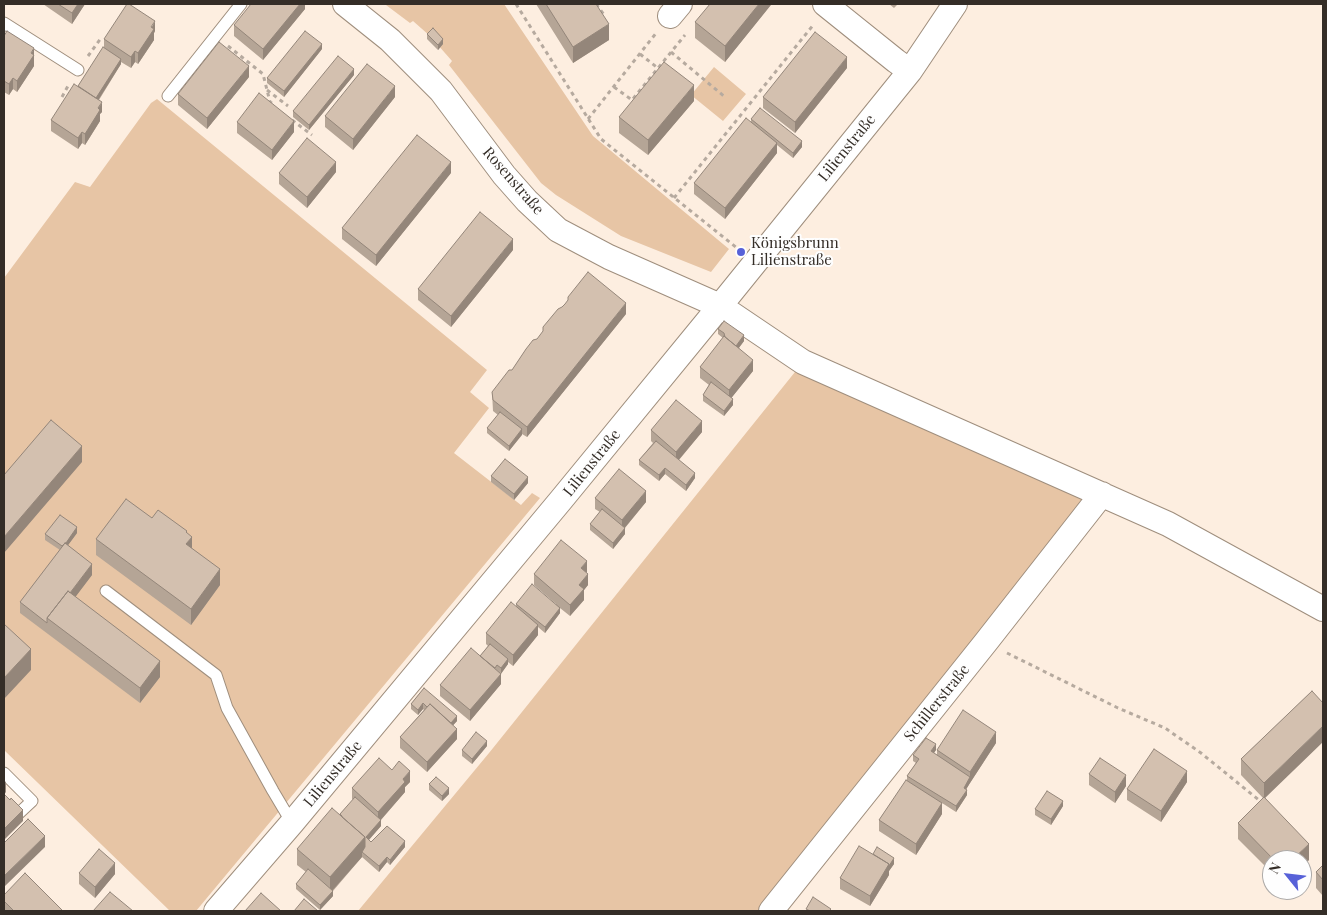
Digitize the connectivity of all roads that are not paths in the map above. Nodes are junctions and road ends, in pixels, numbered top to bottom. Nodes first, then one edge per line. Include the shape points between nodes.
1 (241, 4) edge
2 (345, 4) edge
3 (955, 4) edge
4 (827, 5) edge
5 (4, 22) edge
6 (78, 70) dead end
7 (910, 71) junction
8 (168, 96) dead end
9 (720, 306) junction
10 (1102, 494) junction
11 (106, 591) dead end
12 (1323, 609) edge
13 (4, 774) edge
14 (17, 815) edge
15 (292, 823) junction
16 (216, 911) edge
17 (771, 911) edge

1 - 8 lane
2 - 9 street, Rosenstraße via 390,40 441,91 504,175 558,230 609,257
3 - 7 street, Lilienstraße
4 - 7 street
5 - 6 lane
7 - 9 street, Lilienstraße
9 - 10 street via 803,362
9 - 15 street, Lilienstraße
10 - 12 street via 1168,524
10 - 17 street, Schillerstraße
11 - 15 lane via 216,675 227,708
13 - 14 lane via 32,802
15 - 16 street, Lilienstraße

